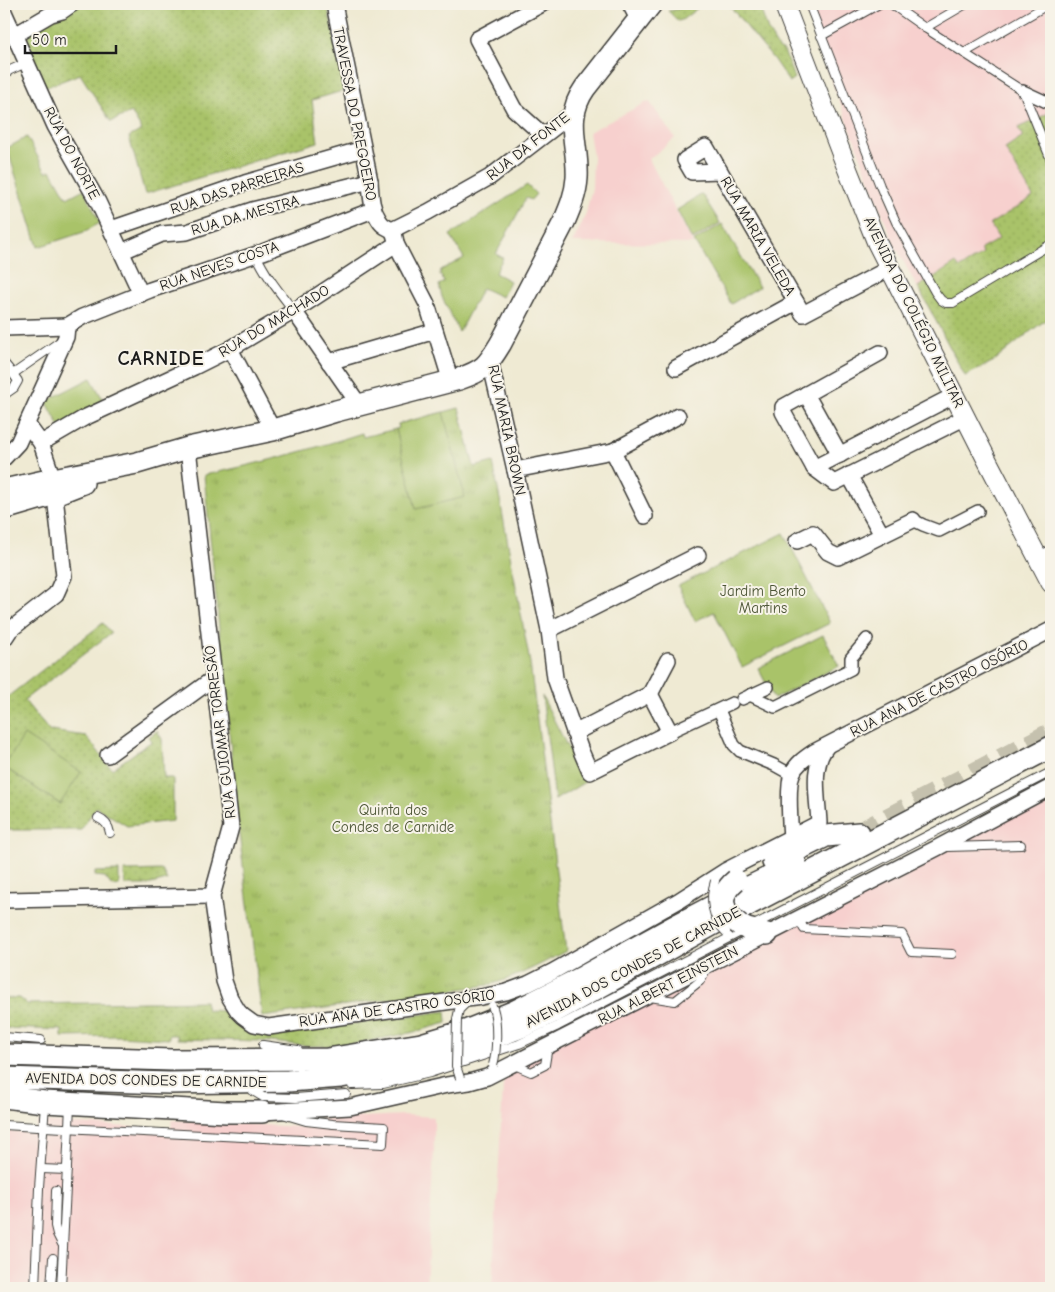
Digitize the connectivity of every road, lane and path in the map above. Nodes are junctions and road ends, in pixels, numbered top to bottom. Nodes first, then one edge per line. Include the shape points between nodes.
1 (72, 4) edge
2 (334, 4) edge
3 (542, 4) edge
4 (784, 4) edge
5 (810, 4) edge
6 (879, 4) edge
7 (891, 4) edge
8 (966, 4) edge
9 (1049, 4) edge
10 (640, 9) edge
11 (4, 12) edge
12 (925, 28) junction
13 (15, 35) junction
14 (821, 36) junction
15 (964, 53) junction
16 (26, 63) junction
17 (4, 79) edge
18 (1023, 92) junction
19 (1051, 104) edge
20 (573, 113) junction
21 (543, 135) junction
22 (363, 149) junction
23 (1051, 160) edge
24 (720, 171) dead end
25 (370, 181) junction
26 (156, 214) junction
27 (387, 228) junction
28 (111, 229) junction
29 (162, 234) junction
30 (1051, 244) edge
31 (121, 252) junction
32 (256, 254) junction
33 (890, 268) junction
34 (142, 294) junction
35 (796, 302) junction
36 (294, 311) junction
37 (4, 328) edge
38 (435, 331) junction
39 (67, 332) junction
40 (230, 349) junction
41 (880, 353) dead end
42 (490, 361) junction
43 (329, 362) junction
44 (4, 363) edge
45 (676, 368) dead end
46 (448, 372) dead end
47 (14, 374) junction
48 (806, 394) junction
49 (4, 395) edge
50 (955, 395) junction
51 (360, 406) junction
52 (678, 416) dead end
53 (966, 417) junction
54 (27, 424) junction
55 (272, 430) junction
56 (41, 443) junction
57 (188, 448) junction
58 (612, 451) junction
59 (840, 455) junction
60 (4, 458) edge
61 (814, 468) junction
62 (515, 470) junction
63 (849, 475) junction
64 (54, 486) junction
65 (4, 490) edge
66 (4, 509) edge
67 (978, 511) dead end
68 (645, 516) dead end
69 (914, 520) joint
70 (882, 535) junction
71 (798, 541) dead end
72 (698, 555) dead end
73 (1045, 557) edge
74 (1051, 583) edge
75 (550, 630) junction
76 (1051, 630) edge
77 (6, 632) edge
78 (867, 639) dead end
79 (668, 660) dead end
80 (214, 678) junction
81 (768, 686) dead end
82 (650, 694) junction
83 (741, 699) junction
84 (719, 710) junction
85 (670, 732) junction
86 (574, 733) junction
87 (827, 746) junction
88 (1051, 748) edge
89 (108, 755) dead end
90 (1051, 772) edge
91 (792, 775) junction
92 (1051, 787) edge
93 (98, 818) dead end
94 (110, 833) dead end
95 (791, 838) junction
96 (1022, 846) dead end
97 (937, 848) junction
98 (726, 877) junction
99 (212, 896) junction
100 (4, 900) edge
101 (798, 918) junction
102 (743, 933) junction
103 (952, 954) dead end
104 (481, 1001) junction
105 (4, 1038) edge
106 (41, 1040) dead end
107 (263, 1045) dead end
108 (372, 1052) junction
109 (4, 1055) edge
110 (490, 1071) junction
111 (4, 1078) edge
112 (461, 1081) junction
113 (169, 1083) junction
114 (340, 1086) dead end
115 (246, 1087) junction
116 (321, 1088) dead end
117 (346, 1094) dead end
118 (4, 1098) edge
119 (45, 1102) junction
120 (71, 1103) junction
121 (268, 1112) junction
122 (4, 1125) edge
123 (40, 1127) junction
124 (69, 1128) junction
125 (41, 1169) junction
126 (67, 1170) junction
127 (56, 1191) dead end
128 (63, 1246) junction
129 (53, 1258) dead end
130 (35, 1288) edge
131 (51, 1288) edge
132 (61, 1288) edge

1 - 13 street
2 - 22 street, TRAVESSA DO PREGOEIRO
3 - 21 street via 477,39 514,109
4 - 33 street, AVENIDA DO COLÉGIO MILITAR via 877,243
5 - 14 lane
6 - 14 lane
7 - 12 lane
8 - 12 lane
9 - 15 lane
10 - 20 main road, RUA DA FONTE via 584,88
11 - 13 street, RUA DO NORTE
12 - 15 lane
13 - 16 street, RUA DO NORTE
14 - 30 lane via 896,222 941,300 953,303
15 - 18 lane
16 - 17 lane via 8,71
16 - 28 street, RUA DO NORTE
18 - 19 street
18 - 23 lane
20 - 21 street, RUA DA FONTE
20 - 42 main road, RUA MARIA BROWN via 577,176 572,204
21 - 27 street, RUA DA FONTE via 490,177 428,212
22 - 25 street, TRAVESSA DO PREGOEIRO
22 - 26 street, RUA DAS PARREIRAS
24 - 35 street, RUA MARIA VELEDA
25 - 27 street, TRAVESSA DO PREGOEIRO
25 - 29 street, RUA DA MESTRA via 252,210 187,232
26 - 28 street, RUA DAS PARREIRAS
26 - 29 street
27 - 32 street, RUA NEVES COSTA
27 - 36 street, RUA DO MACHADO
27 - 38 street via 427,304
28 - 31 street, RUA DO NORTE
29 - 31 street, RUA DA MESTRA
31 - 34 street, RUA DO NORTE
32 - 34 street, RUA NEVES COSTA
32 - 36 lane via 268,278
33 - 35 street, RUA MARIA VELEDA via 803,314
33 - 50 street, AVENIDA DO COLÉGIO MILITAR
34 - 39 street, RUA NEVES COSTA via 82,317
35 - 45 street, RUA MARIA VELEDA
36 - 40 street, RUA DO MACHADO
36 - 43 street
37 - 39 street
38 - 43 street
38 - 46 street
39 - 47 lane
39 - 54 street
40 - 55 street
40 - 56 street, RUA DO MACHADO via 84,418
41 - 48 street
42 - 51 main road via 484,368 459,380
42 - 62 street, RUA MARIA BROWN
43 - 51 street
44 - 47 lane
47 - 49 lane via 18,381
48 - 59 street
48 - 61 street via 782,407 782,412
50 - 53 street, AVENIDA DO COLÉGIO MILITAR
50 - 59 street
51 - 55 main road
52 - 58 street
53 - 63 street
53 - 73 street, AVENIDA DO COLÉGIO MILITAR
54 - 56 street
54 - 60 street via 18,444
55 - 57 main road
56 - 64 street
57 - 64 main road
57 - 80 street, RUA GUIOMAR TORRESÃO
58 - 62 street
58 - 68 street
59 - 61 street
61 - 63 street via 834,483
62 - 75 street, RUA MARIA BROWN
63 - 70 street
64 - 65 main road
64 - 66 main road
64 - 77 street via 64,576 56,594
67 - 69 street via 939,531
69 - 70 street
70 - 71 street via 838,557 828,552 813,533
72 - 75 street
73 - 74 street, AVENIDA DO COLÉGIO MILITAR
75 - 86 street, RUA MARIA BROWN via 555,678
76 - 87 street, RUA ANA DE CASTRO OSÓRIO
78 - 83 street via 851,658 850,670 776,707
79 - 82 street
80 - 89 street
80 - 99 street, RUA GUIOMAR TORRESÃO via 231,827
81 - 83 street
82 - 85 street
82 - 86 street
83 - 84 street
84 - 85 street
84 - 91 street via 734,745 740,751
85 - 86 street, RUA MARIA BROWN via 590,772
87 - 91 street, RUA ANA DE CASTRO OSÓRIO via 805,758
87 - 95 street, RUA ANA DE CASTRO OSÓRIO via 816,766 819,823
88 - 115 main road, AVENIDA DOS CONDES DE CARNIDE via 524,1026 467,1048 378,1072
90 - 102 lane
91 - 95 street
92 - 97 street, RUA ALBERT EINSTEIN
93 - 94 lane via 105,822
95 - 98 street, RUA ANA DE CASTRO OSÓRIO
96 - 97 lane
97 - 101 street, RUA ALBERT EINSTEIN
98 - 102 main road, bridge via 728,887 723,904
98 - 104 street, RUA ANA DE CASTRO OSÓRIO via 552,972
98 - 108 main road, AVENIDA DOS CONDES DE CARNIDE via 826,836 859,833 513,1012 421,1044
99 - 100 street
99 - 104 street, RUA ANA DE CASTRO OSÓRIO via 224,981 234,1005 254,1024 269,1027
101 - 102 street, RUA ALBERT EINSTEIN
101 - 103 lane via 804,929 902,934 911,952
102 - 110 street, RUA ALBERT EINSTEIN via 709,964 512,1064
102 - 114 lane via 519,1044 430,1073 383,1084
104 - 110 lane, bridge via 496,1016 495,1053
104 - 112 lane, bridge via 459,1010 456,1066
105 - 106 lane
107 - 108 lane via 314,1052 350,1049
108 - 109 main road, AVENIDA DOS CONDES DE CARNIDE via 327,1059 172,1060
110 - 112 street, RUA ALBERT EINSTEIN
111 - 113 main road, AVENIDA DOS CONDES DE CARNIDE
112 - 121 street, RUA ALBERT EINSTEIN via 350,1107
113 - 115 main road, AVENIDA DOS CONDES DE CARNIDE
113 - 121 main road via 242,1108
115 - 116 lane
115 - 117 lane via 263,1097
118 - 119 main road
119 - 120 main road
119 - 123 lane
120 - 121 main road
120 - 124 lane
121 - 124 lane via 306,1122 384,1126 383,1147
122 - 123 lane
123 - 124 lane
123 - 125 lane
124 - 126 lane
125 - 126 lane
125 - 130 lane
126 - 128 lane
127 - 128 lane via 55,1226
128 - 132 lane
129 - 131 lane

